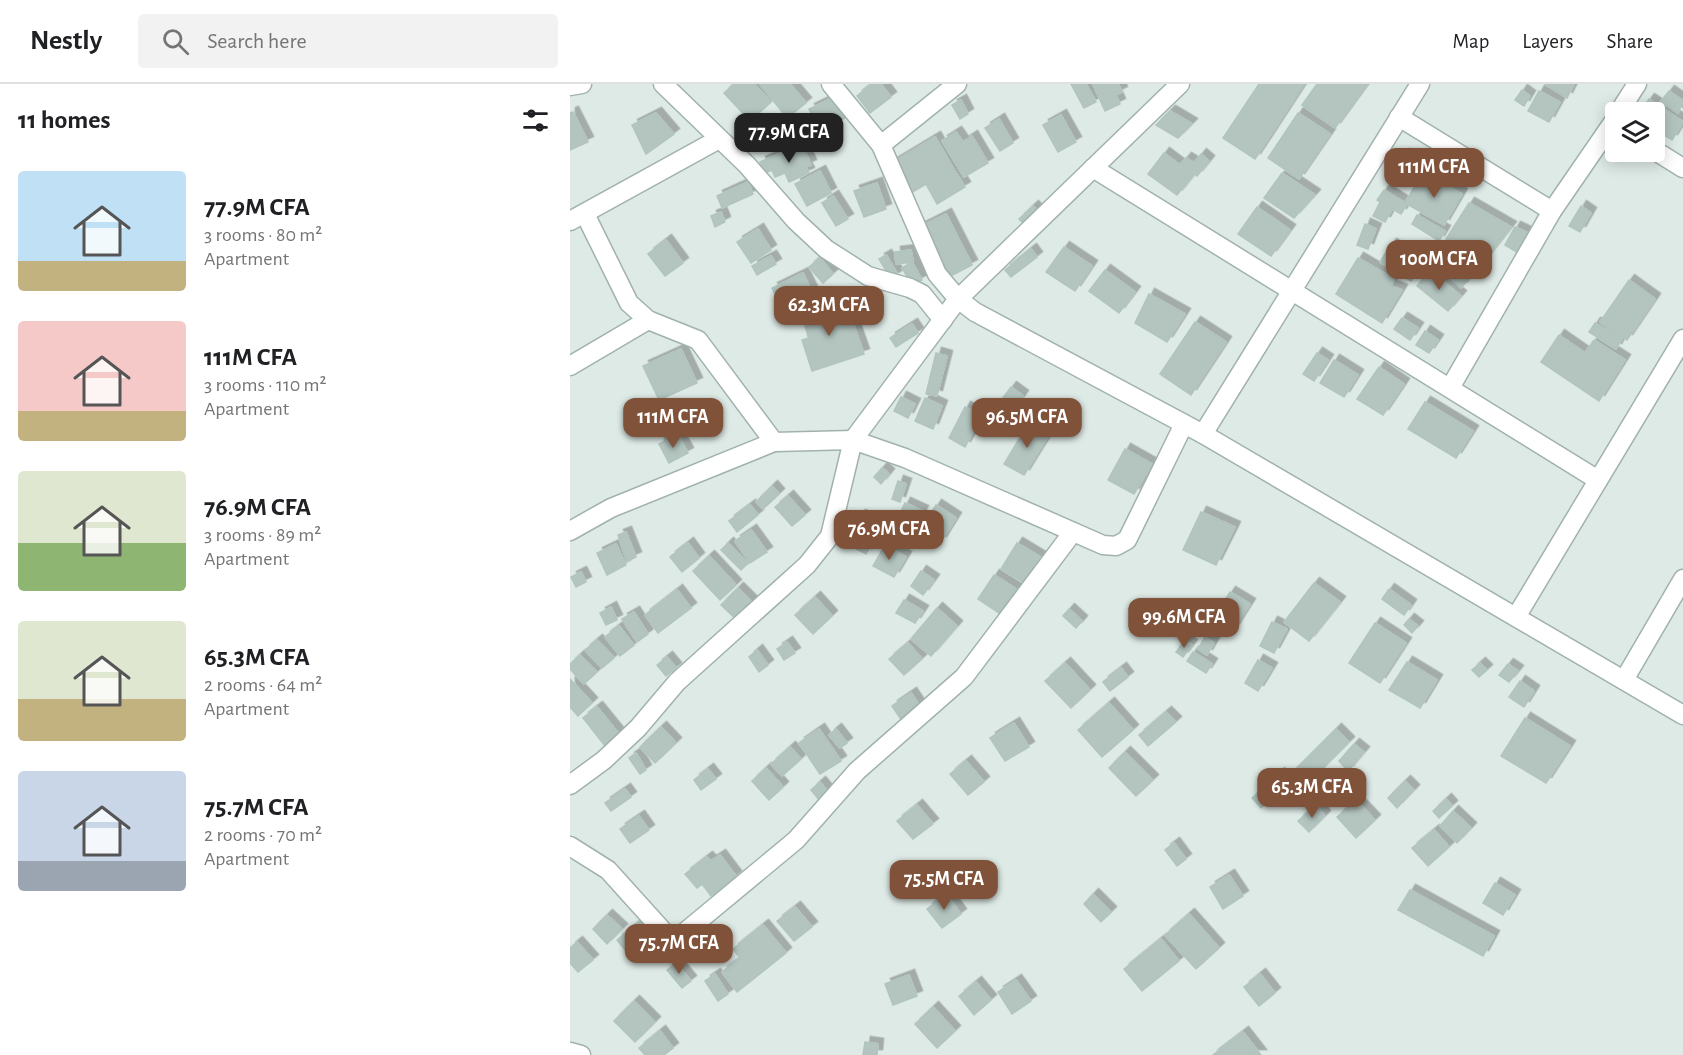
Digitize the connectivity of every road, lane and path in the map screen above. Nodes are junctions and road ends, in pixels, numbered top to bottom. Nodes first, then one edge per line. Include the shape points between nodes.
1 (582, 84) edge
2 (663, 84) edge
3 (831, 84) edge
4 (957, 84) edge
5 (1180, 84) edge
6 (1420, 84) edge
7 (1637, 84) edge
8 (570, 86) edge
9 (1626, 102) edge
10 (1400, 117) junction
11 (1605, 136) edge
12 (719, 139) junction
13 (881, 146) junction
14 (1665, 157) edge
15 (1092, 168) junction
16 (1683, 168) edge
17 (1552, 211) junction
18 (578, 217) edge
19 (1291, 290) junction
20 (958, 299) junction
21 (648, 320) junction
22 (943, 320) junction
23 (1683, 339) edge
24 (570, 366) edge
25 (1450, 388) junction
26 (1184, 424) junction
27 (1203, 434) junction
28 (853, 440) junction
29 (774, 442) junction
30 (1598, 480) junction
31 (570, 531) edge
32 (1073, 532) junction
33 (1683, 579) edge
34 (1515, 617) junction
35 (1624, 680) junction
36 (1683, 715) edge
37 (570, 785) edge
38 (570, 846) edge
39 (570, 1052) edge
40 (581, 1055) edge

1 - 8 street
2 - 12 street
3 - 13 street
4 - 13 street
5 - 15 street
6 - 10 street
7 - 9 street
10 - 17 street
10 - 19 street
11 - 17 street
12 - 18 street
12 - 22 street via 826,249 868,276 922,294
13 - 20 street via 938,274
14 - 16 street
15 - 19 street
15 - 20 street
17 - 25 street
18 - 21 street via 629,303
19 - 25 street
19 - 27 street
20 - 22 street
20 - 26 street via 975,312
21 - 24 street
21 - 29 street via 698,340
22 - 28 street
23 - 30 street
25 - 30 street
26 - 27 street
26 - 32 street via 1127,540 1116,546 1103,545
27 - 34 street
28 - 29 street
28 - 32 street via 905,458
28 - 37 street via 830,536 807,566 677,682 604,760
29 - 31 street via 610,508
30 - 34 street
32 - 38 street via 964,677 857,771 796,840 673,942 608,870
33 - 35 street
34 - 35 street
35 - 36 street
39 - 40 street

